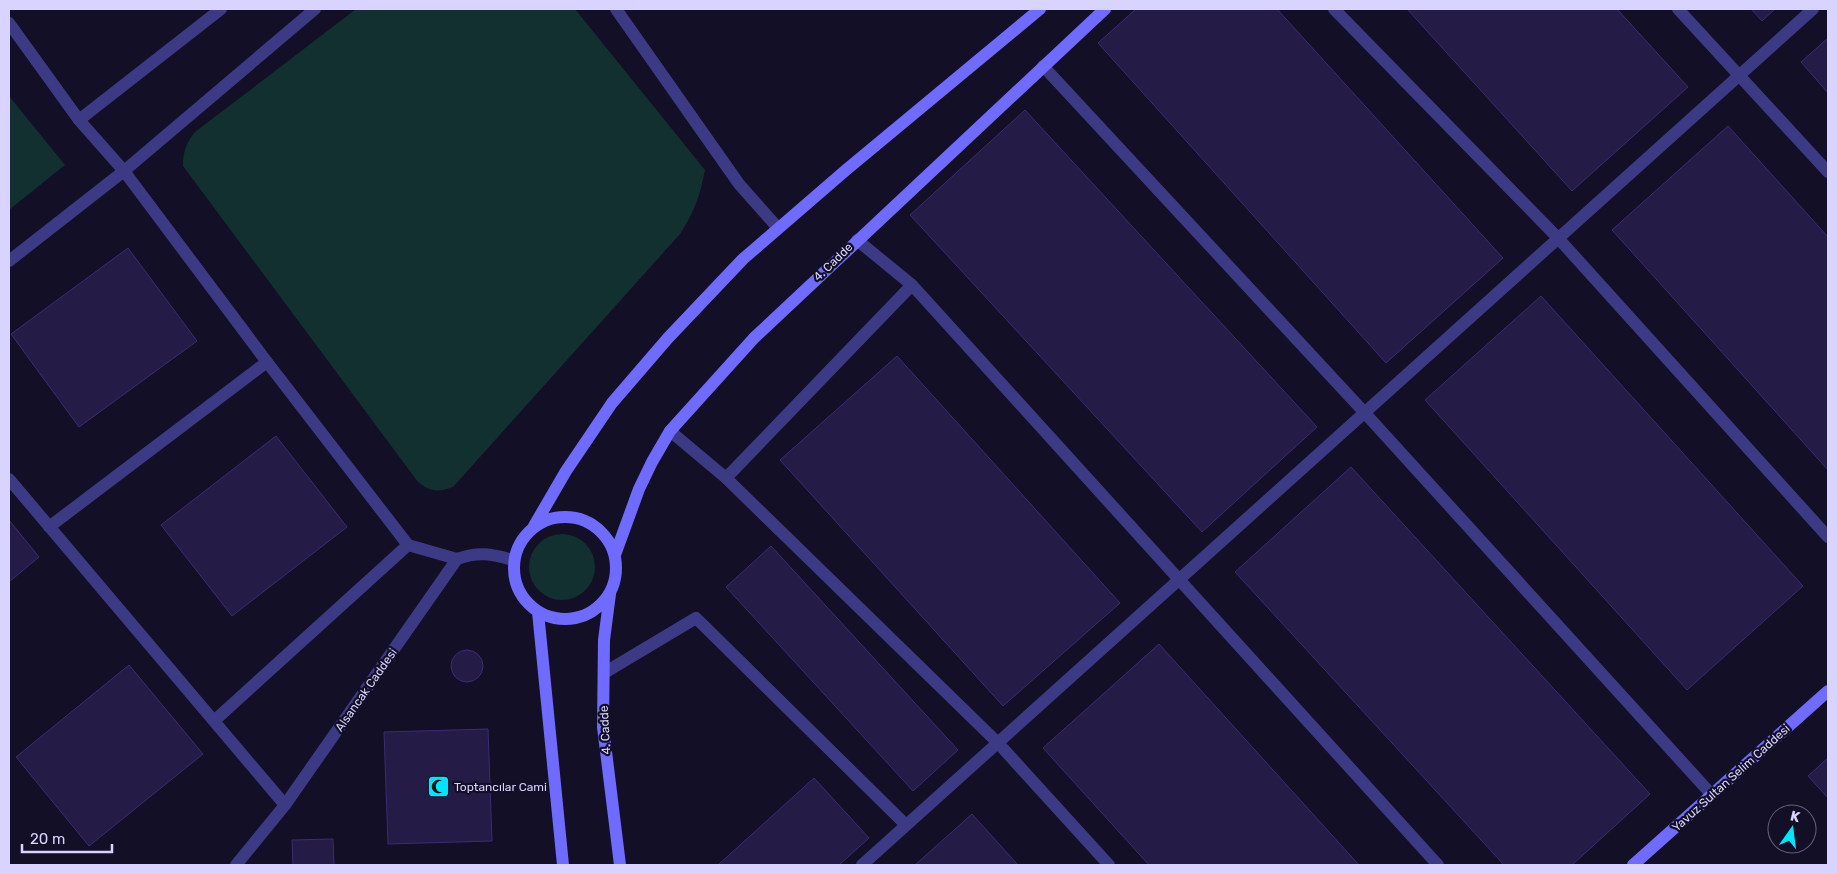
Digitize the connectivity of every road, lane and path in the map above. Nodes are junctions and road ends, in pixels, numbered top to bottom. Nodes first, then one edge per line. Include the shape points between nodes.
1 (221, 9) edge
2 (616, 9) edge
3 (1040, 9) edge
4 (1105, 9) edge
5 (1334, 9) edge
6 (1678, 9) edge
7 (1813, 9) edge
8 (307, 11) edge
9 (9, 24) edge
10 (1043, 66) junction
11 (1740, 74) junction
12 (79, 120) junction
13 (124, 171) junction
14 (1828, 172) edge
15 (778, 228) junction
16 (1558, 238) junction
17 (857, 240) junction
18 (9, 261) edge
19 (912, 285) junction
20 (267, 362) junction
21 (1364, 412) junction
22 (670, 431) junction
23 (726, 478) junction
24 (9, 479) edge
25 (534, 526) junction
26 (49, 527) junction
27 (1828, 537) edge
28 (408, 545) junction
29 (615, 555) junction
30 (457, 559) junction
31 (514, 560) junction
32 (1179, 580) junction
33 (610, 594) junction
34 (538, 612) junction
35 (604, 673) junction
36 (1828, 691) edge
37 (214, 721) junction
38 (998, 743) junction
39 (1712, 795) junction
40 (286, 806) junction
41 (906, 825) junction
42 (236, 865) edge
43 (563, 865) edge
44 (620, 865) edge
45 (862, 865) edge
46 (1109, 865) edge
47 (1438, 865) edge
48 (1633, 865) edge

1 - 12 street
2 - 15 street via 739,184
3 - 15 main road
4 - 10 main road, 4. Cadde
5 - 16 street
6 - 11 street
7 - 11 street
8 - 13 street
9 - 12 street
10 - 17 main road, 4. Cadde
10 - 21 street
11 - 14 street
11 - 16 street
12 - 13 street
13 - 18 street
13 - 20 street
15 - 25 main road via 705,298 612,403
16 - 21 street
16 - 27 street
17 - 19 street
17 - 22 main road, 4. Cadde via 754,338
19 - 23 street
19 - 32 street
20 - 26 street
20 - 28 street
21 - 32 street
21 - 39 street
22 - 23 street
22 - 29 main road, 4. Cadde via 639,489
23 - 38 street
24 - 26 street
25 - 29 main road via 552,517 572,516 592,523 607,537
25 - 31 main road via 520,541
26 - 37 street
28 - 30 street
28 - 37 street
29 - 33 main road via 616,575
30 - 31 street via 481,553
30 - 40 street, Alsancak Caddesi
31 - 34 main road via 514,580 523,598
32 - 38 street
32 - 47 street
33 - 34 main road via 596,609 577,618 557,619
33 - 35 main road, 4. Cadde
34 - 43 main road
35 - 41 street via 696,618
35 - 44 main road, 4. Cadde via 603,727
36 - 39 main road, Yavuz Sultan Selim Caddesi
37 - 40 street
38 - 41 street
38 - 46 street
39 - 48 main road, Yavuz Sultan Selim Caddesi
40 - 42 street, Alsancak Caddesi
41 - 45 street

